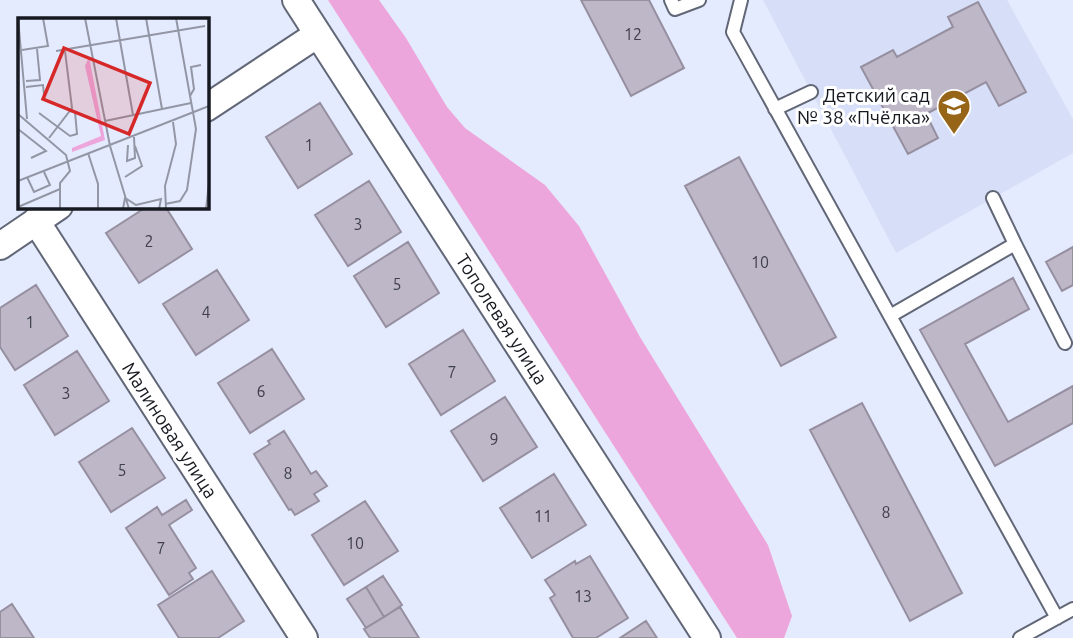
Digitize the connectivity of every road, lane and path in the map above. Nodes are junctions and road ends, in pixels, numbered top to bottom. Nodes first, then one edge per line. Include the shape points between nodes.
1 (296, 0) edge
2 (671, 0) edge
3 (699, 0) edge
4 (741, 0) edge
5 (318, 34) junction
6 (811, 92) dead end
7 (208, 107) edge
8 (775, 109) junction
9 (993, 198) dead end
10 (56, 208) edge
11 (36, 221) junction
12 (1015, 244) junction
13 (0, 246) edge
14 (890, 316) junction
15 (1065, 343) dead end
16 (1073, 609) edge
17 (1057, 618) junction
18 (304, 638) edge
19 (707, 638) edge
20 (1020, 638) edge

1 - 5 street, Тополевая улица
2 - 3 lane via 675,9
4 - 8 lane via 733,32
5 - 7 street
5 - 19 street, Тополевая улица
6 - 8 lane
8 - 14 lane
9 - 12 lane
10 - 11 street
11 - 13 street
11 - 18 street, Малиновая улица
12 - 14 lane
12 - 15 lane
14 - 17 lane
16 - 17 lane
17 - 20 lane

